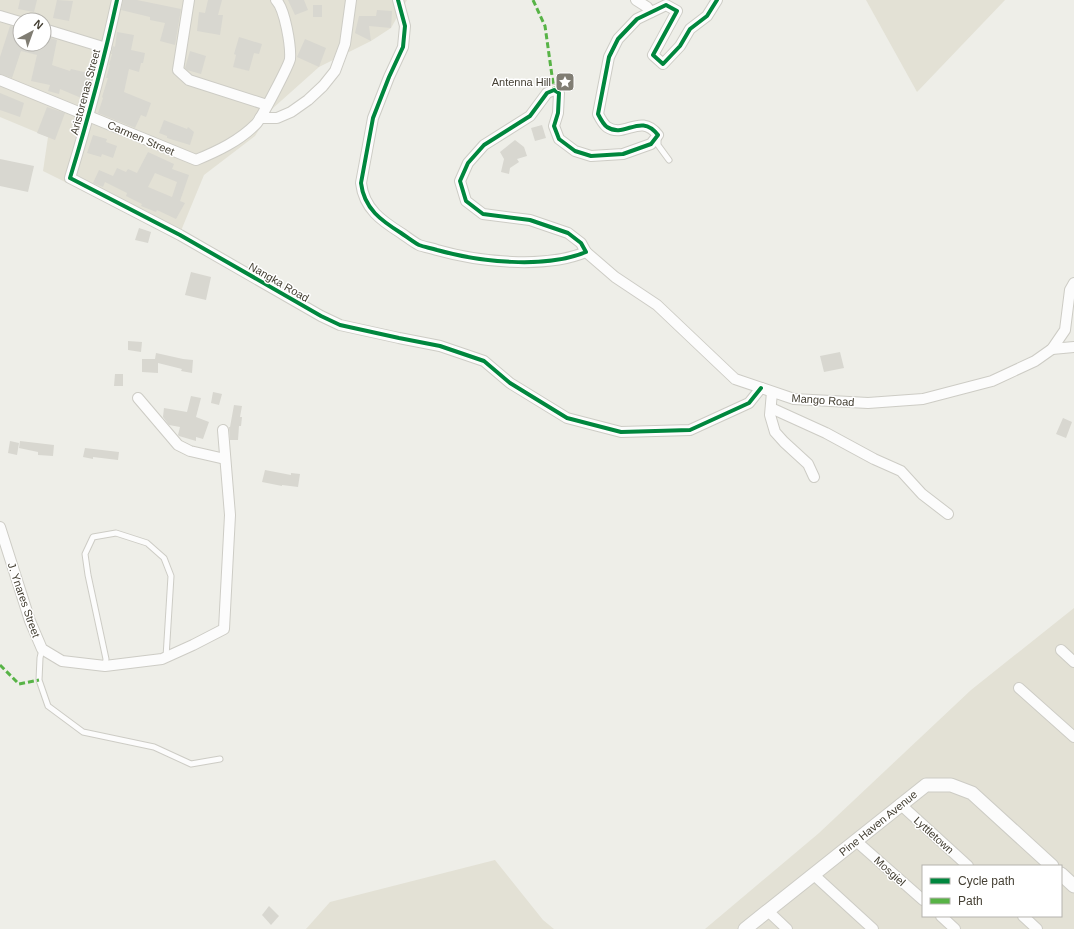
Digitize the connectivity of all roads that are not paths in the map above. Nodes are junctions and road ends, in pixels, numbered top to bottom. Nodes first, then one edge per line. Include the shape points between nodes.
1 (117, 0) edge
2 (189, 0) edge
3 (276, 0) edge
4 (351, 0) edge
5 (398, 0) edge
6 (636, 0) edge
7 (717, 0) edge
8 (650, 12) junction
9 (0, 16) edge
10 (12, 20) edge
11 (52, 31) edge
12 (106, 48) junction
13 (0, 80) edge
14 (268, 106) junction
15 (89, 116) junction
16 (260, 118) junction
17 (658, 135) junction
18 (669, 160) dead end
19 (80, 182) joint
20 (586, 252) junction
21 (1074, 283) edge
22 (1074, 347) edge
23 (1052, 349) junction
24 (761, 388) junction
25 (772, 392) junction
26 (138, 398) dead end
27 (771, 408) junction
28 (223, 430) dead end
29 (225, 459) junction
30 (814, 477) dead end
31 (948, 514) dead end
32 (0, 527) edge
33 (42, 649) junction
34 (1061, 650) dead end
35 (166, 657) junction
36 (1074, 662) edge
37 (105, 666) junction
38 (1019, 688) dead end
39 (1074, 737) edge
40 (220, 759) dead end
41 (900, 804) junction
42 (856, 841) junction
43 (967, 865) edge
44 (1051, 865) edge
45 (814, 875) junction
46 (1062, 875) edge
47 (1074, 886) edge
48 (922, 899) edge
49 (768, 910) junction
50 (942, 917) edge
51 (1024, 917) edge
52 (745, 929) edge
53 (787, 929) edge
54 (873, 929) edge
55 (955, 929) edge
56 (1037, 929) edge

1 - 12 street, Aristorenas Street
2 - 14 street via 178,70 189,80
3 - 14 street, Carmen Street via 285,21 290,60
4 - 16 street via 345,44 335,71 323,86 291,112 277,118
5 - 20 street via 405,26 403,47 373,118 361,183 362,192 369,206 381,220 419,245 479,259 536,262
6 - 8 street
7 - 8 street via 707,16 690,29 680,46 663,64 653,55 677,11 666,5
8 - 17 street via 638,19 618,39 609,57 598,114 606,126 616,130 645,124 653,128
9 - 10 street
11 - 12 street
12 - 15 street, Aristorenas Street
13 - 15 street, Carmen Street
14 - 16 street, Carmen Street
15 - 16 street, Carmen Street via 196,160 228,146 257,124
15 - 19 street, Aristorenas Street via 70,178
17 - 18 lane via 658,145
17 - 20 street, Mango Road via 651,144 623,154 591,156 575,151 559,139 554,126 558,113 559,93 554,90 547,92 530,116 484,145 468,163 460,181 466,201 483,214 530,220 568,233 582,242
19 - 24 street, Nangka Road via 321,316 340,324 440,346 484,361 510,383 567,418 621,432 690,430 749,403
20 - 24 street, Mango Road via 616,277 657,305 735,379
21 - 23 street via 1070,290 1065,330
22 - 23 street
23 - 25 street, Mango Road via 1035,361 992,381 923,399 861,402 794,399
24 - 25 street, Mango Road
25 - 27 street
26 - 29 street via 178,445 190,451
27 - 30 street via 770,415 776,432 808,464
27 - 31 street via 901,471 922,494
28 - 29 street
29 - 35 street via 230,515 224,629
32 - 33 street, J. Ynares Street
33 - 37 street via 62,661
33 - 40 lane via 39,680 48,706 83,732 154,746 191,764
34 - 36 street
35 - 37 street
35 - 37 lane via 171,576 164,558 146,543 116,533 92,537 85,554 106,659
38 - 39 street
41 - 42 street, Pine Haven Avenue
41 - 43 street, Lyttletown
41 - 44 street, Pine Haven Avenue via 926,785 952,785 972,793
42 - 45 street, Pine Haven Avenue
42 - 48 street, Mosgiel
45 - 49 street, Pine Haven Avenue
45 - 54 street
46 - 47 street
49 - 52 street, Pine Haven Avenue
49 - 53 street
50 - 55 street
51 - 56 street

